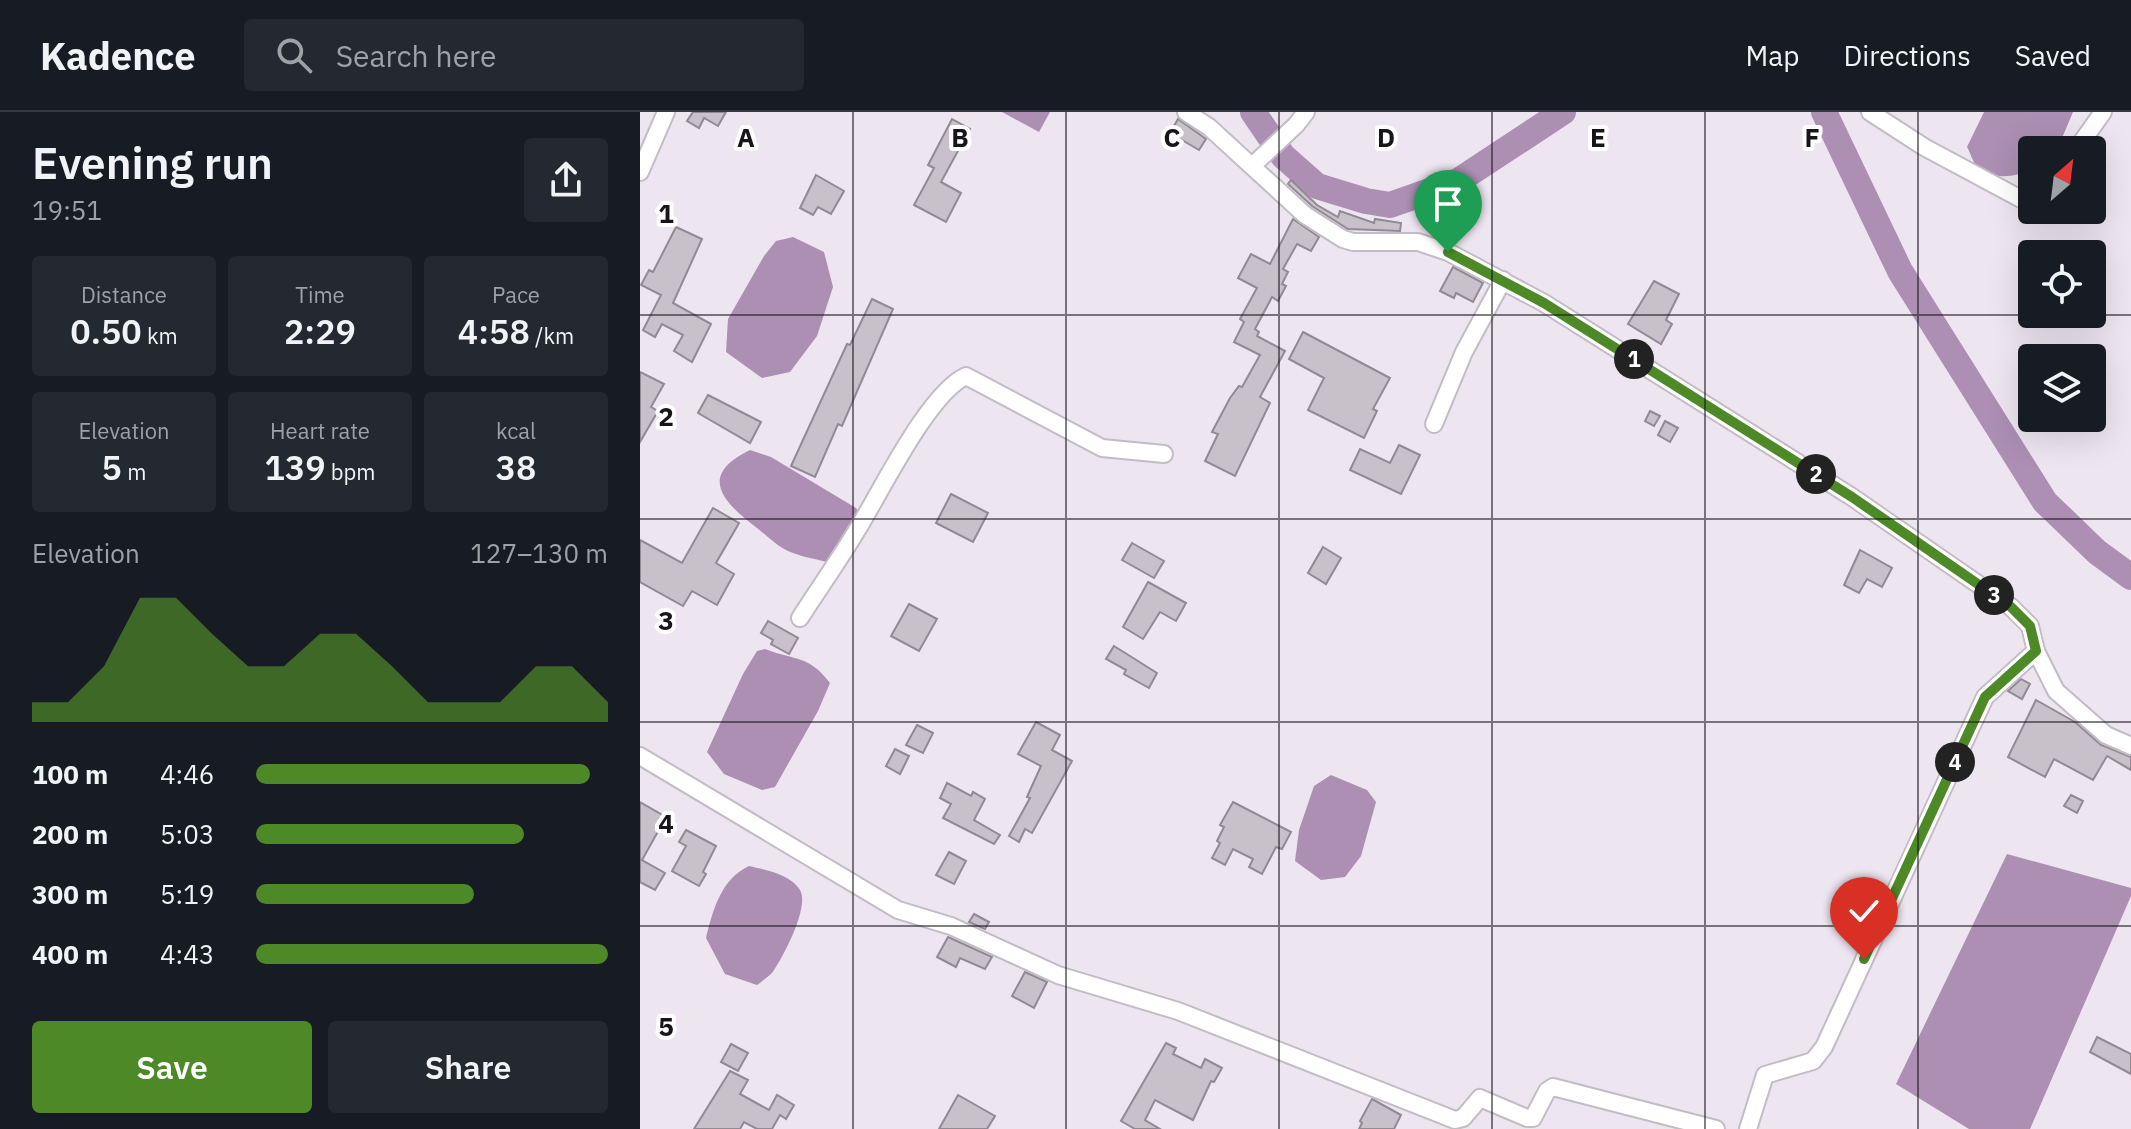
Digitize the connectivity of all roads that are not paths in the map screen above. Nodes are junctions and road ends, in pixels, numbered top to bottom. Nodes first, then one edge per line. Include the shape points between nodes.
1 (666, 112) edge
2 (1186, 112) edge
3 (1870, 112) edge
4 (2103, 112) edge
5 (1301, 118) edge
6 (2086, 136) edge
7 (1254, 163) junction
8 (640, 172) edge
9 (2018, 197) edge
10 (1503, 280) junction
11 (1434, 424) dead end
12 (1164, 454) dead end
13 (800, 618) dead end
14 (2036, 651) junction
15 (2131, 746) edge
16 (640, 756) edge
17 (1716, 1129) edge
18 (1748, 1129) edge

1 - 8 street
2 - 7 street
3 - 9 street
4 - 6 street
5 - 7 street
7 - 10 street via 1305,215 1343,239 1418,242
10 - 11 street via 1464,352
10 - 14 street via 1852,497 2011,607 2030,626
12 - 13 street via 1102,448 966,376 954,381 925,417
14 - 15 street via 2056,691 2106,735
14 - 18 street via 1985,697 1824,1047 1813,1061 1765,1075
16 - 17 street via 898,910 951,926 1058,975 1178,1011 1455,1120 1480,1098 1533,1118 1553,1087

